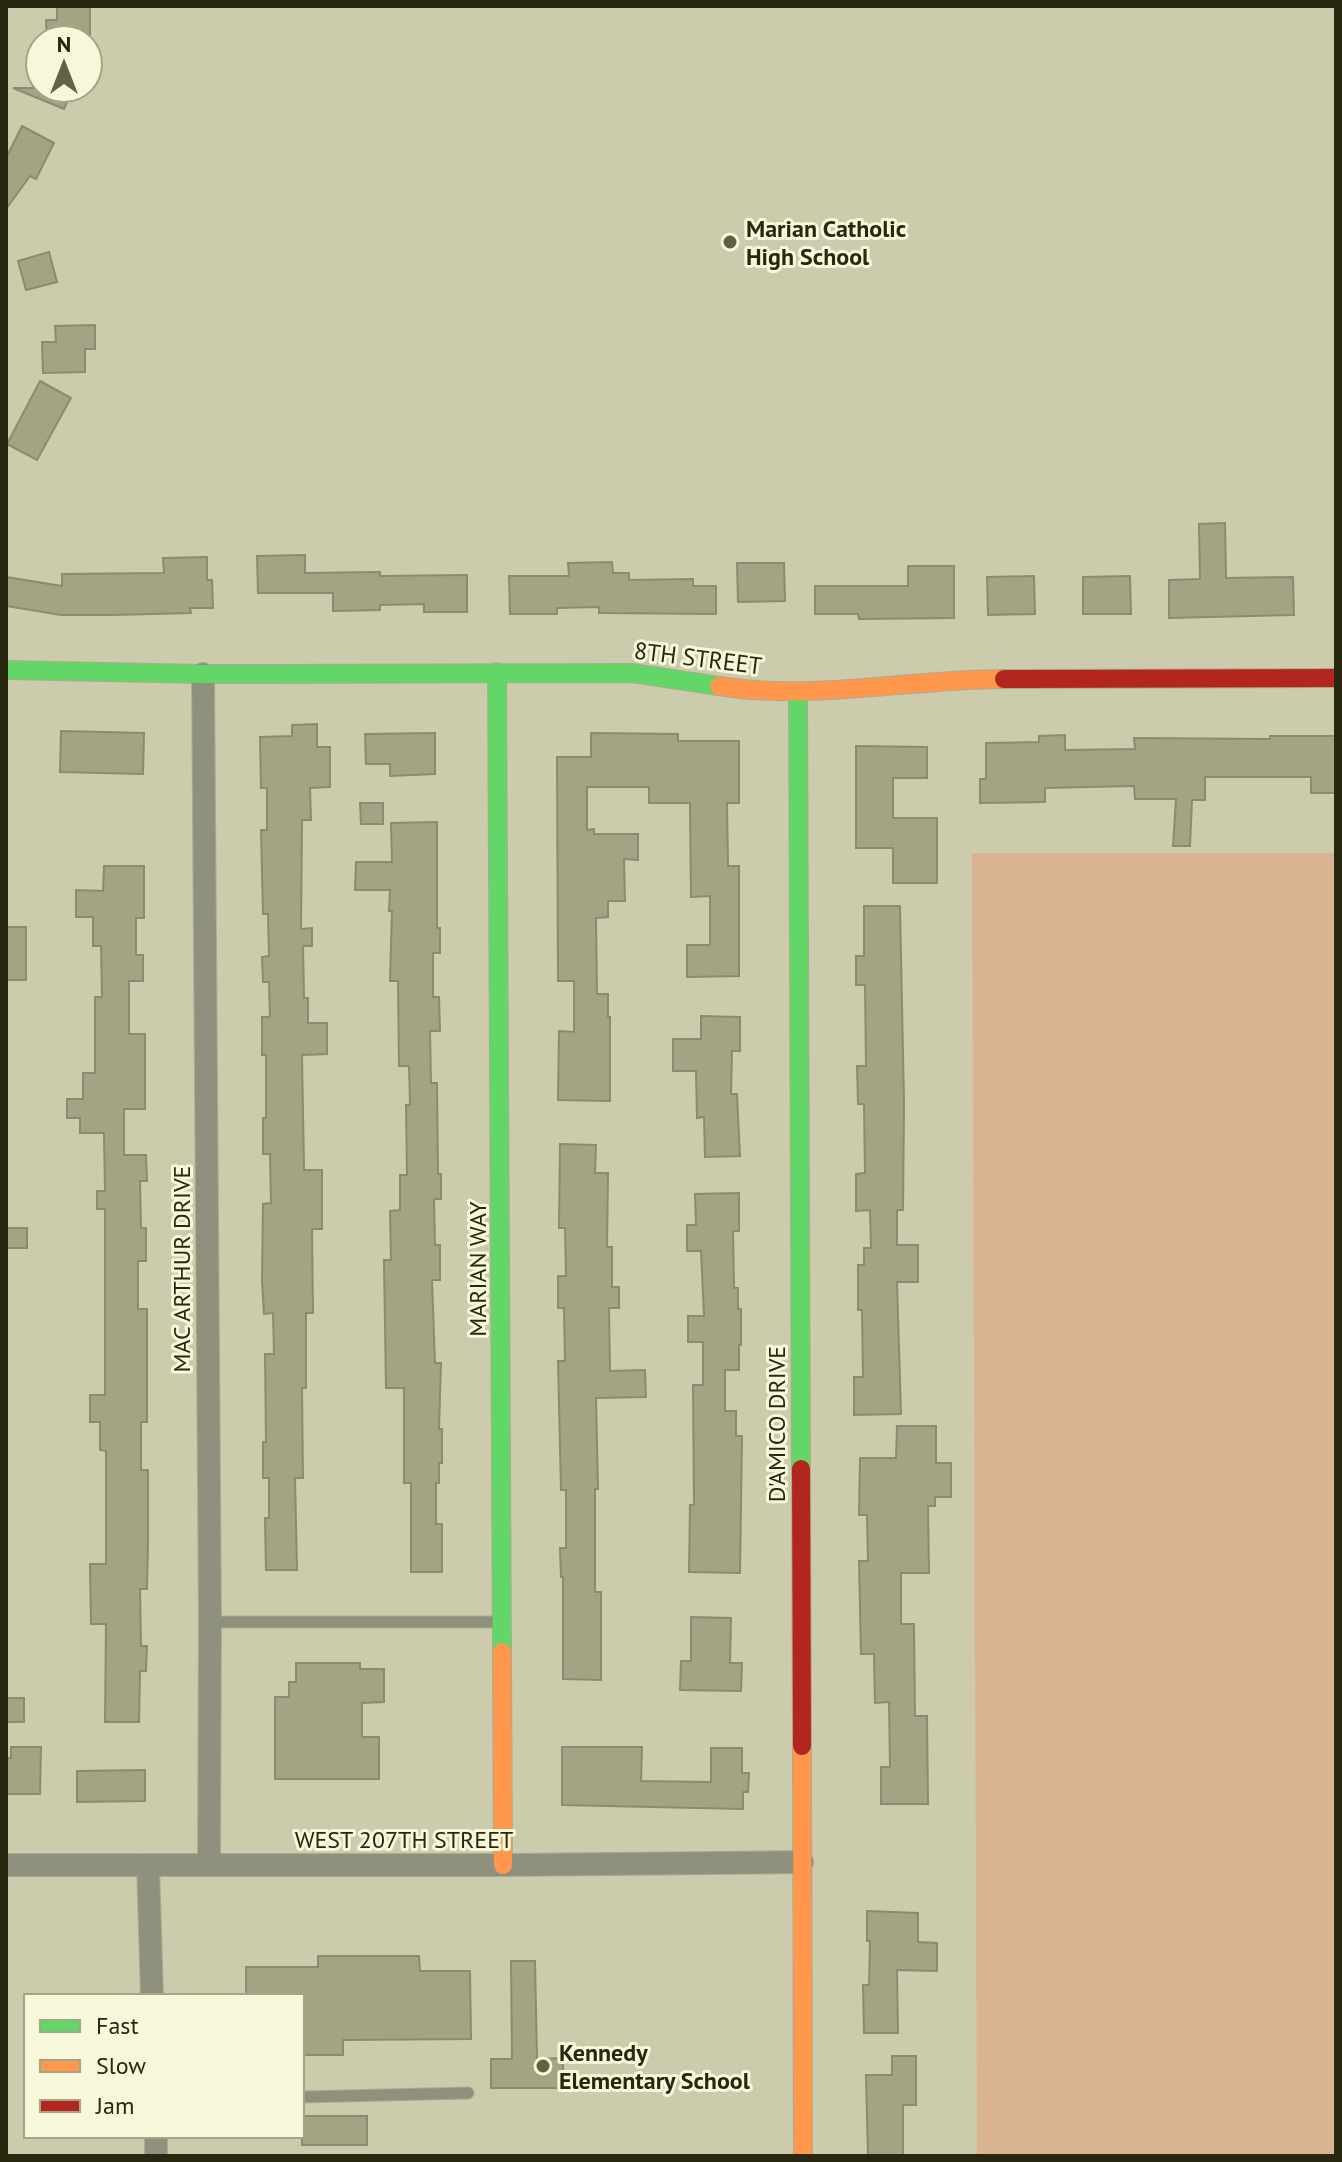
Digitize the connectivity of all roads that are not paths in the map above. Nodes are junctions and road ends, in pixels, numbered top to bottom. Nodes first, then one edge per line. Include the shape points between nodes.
1 (6, 670) edge
2 (497, 672) junction
3 (203, 674) junction
4 (1336, 678) edge
5 (798, 692) junction
6 (210, 1622) junction
7 (503, 1622) junction
8 (802, 1862) junction
9 (209, 1864) junction
10 (6, 1865) edge
11 (148, 1865) junction
12 (503, 1865) junction
13 (152, 1994) edge
14 (468, 2093) dead end
15 (304, 2097) edge
16 (803, 2156) edge

1 - 3 street, 8TH STREET
2 - 3 street, 8TH STREET
2 - 5 street, 8TH STREET via 667,674 745,689
2 - 7 street, MARIAN WAY
3 - 6 street, MAC ARTHUR DRIVE
4 - 5 street, 8TH STREET via 948,679
5 - 8 street, D'AMICO DRIVE
6 - 7 lane
6 - 9 street, MAC ARTHUR DRIVE
7 - 12 street, MARIAN WAY
8 - 12 street, WEST 207TH STREET
8 - 16 street, D'AMICO DRIVE
9 - 11 street, WEST 207TH STREET
9 - 12 street, WEST 207TH STREET
10 - 11 street, WEST 207TH STREET
11 - 13 street
14 - 15 lane

